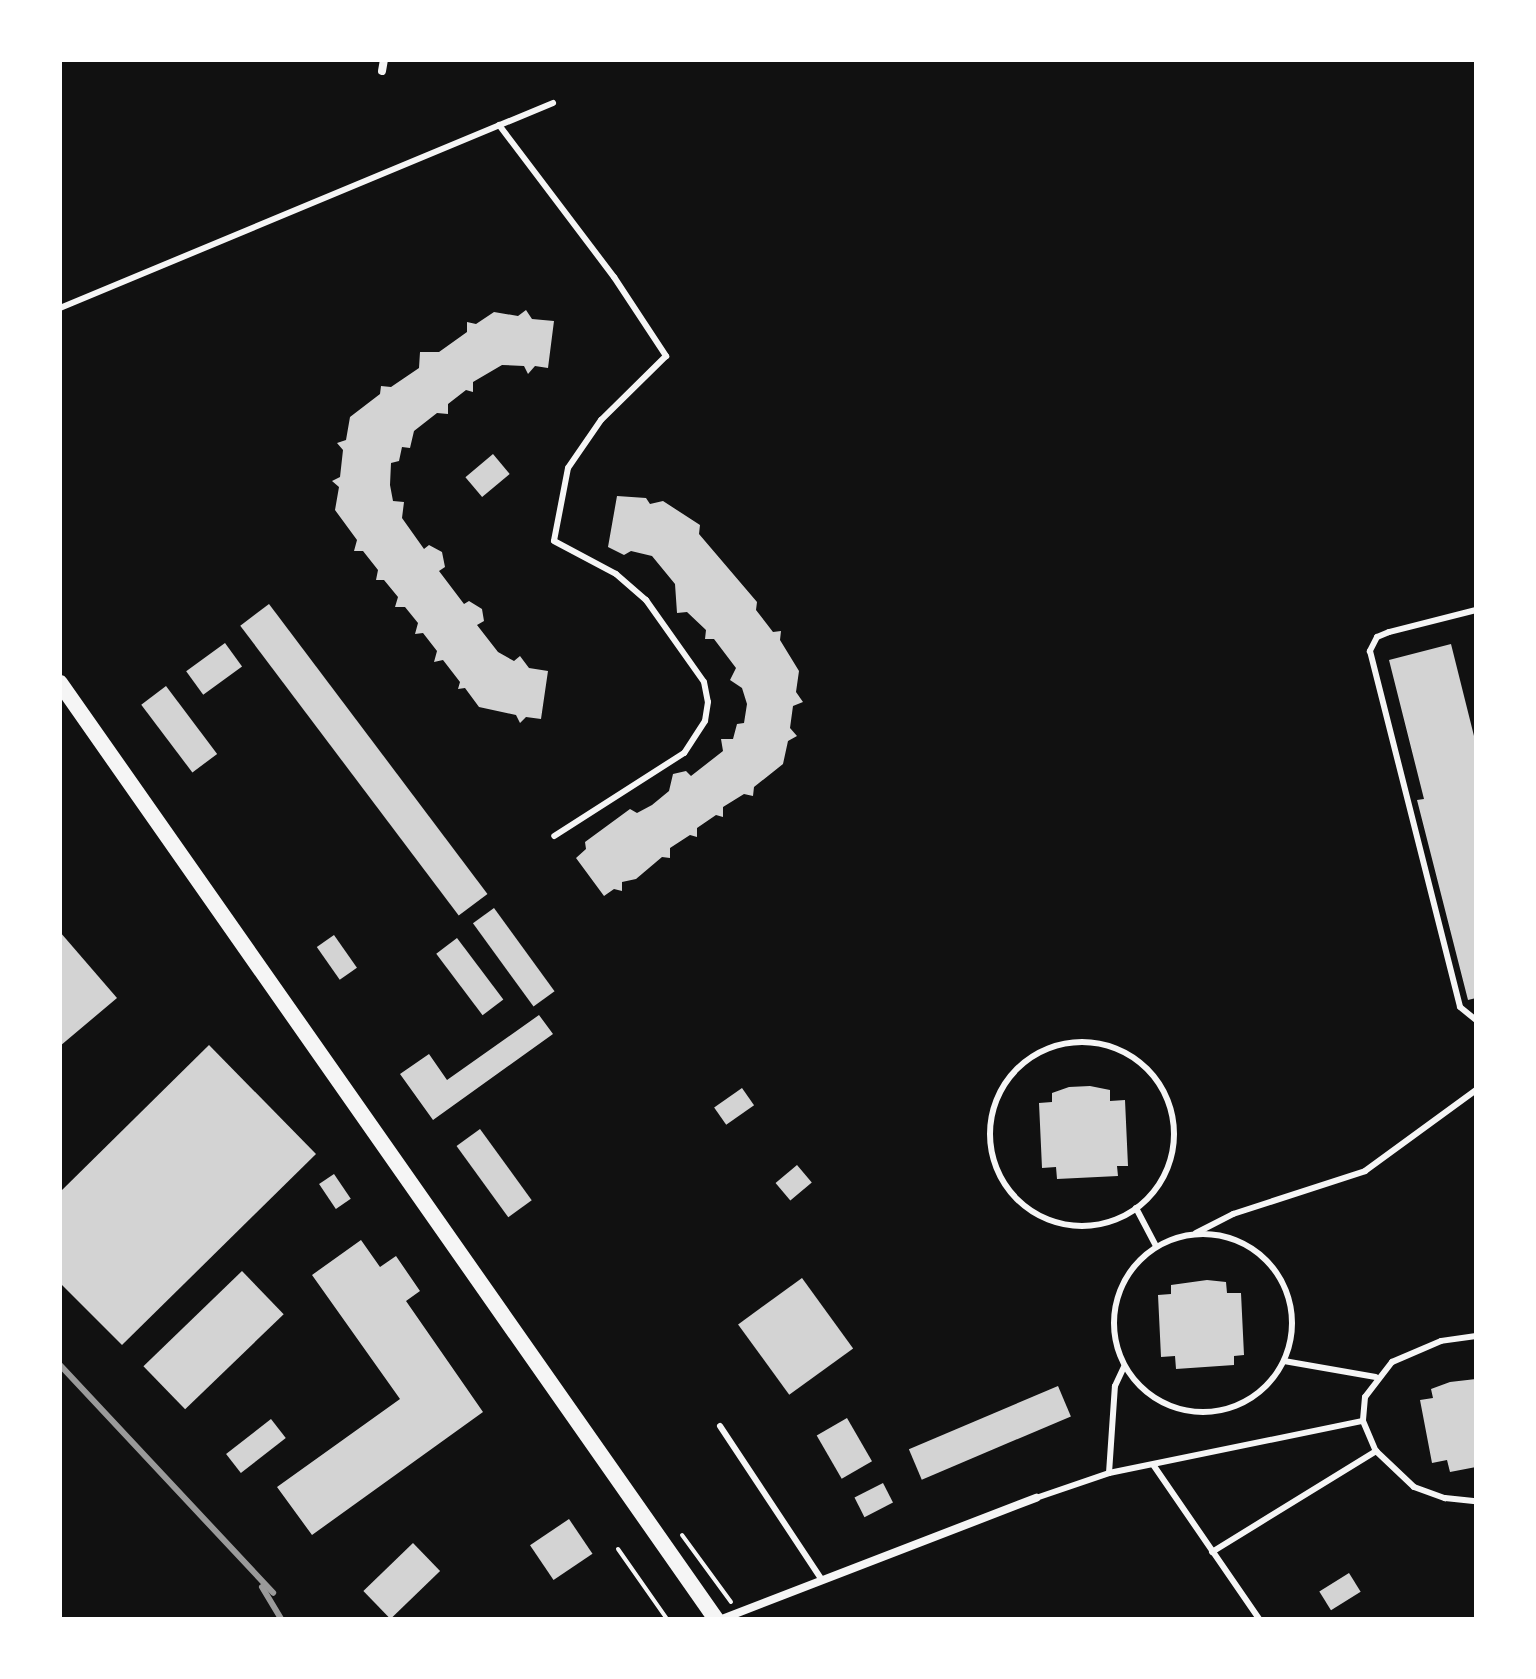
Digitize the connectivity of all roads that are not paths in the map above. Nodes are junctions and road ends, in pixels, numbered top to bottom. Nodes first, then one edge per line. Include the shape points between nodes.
1 (384, 60) edge
2 (382, 71) dead end
3 (553, 103) dead end
4 (499, 125) junction
5 (60, 308) edge
6 (1476, 610) edge
7 (60, 683) edge
8 (554, 836) dead end
9 (1476, 1020) edge
10 (1476, 1090) edge
11 (1136, 1208) junction
12 (1196, 1233) junction
13 (1156, 1246) junction
14 (1476, 1336) edge
15 (1284, 1361) junction
16 (1124, 1367) junction
17 (1376, 1377) junction
18 (1363, 1421) junction
19 (720, 1426) dead end
20 (1376, 1451) junction
21 (1154, 1466) junction
22 (1109, 1473) junction
23 (1036, 1498) joint
24 (1476, 1501) edge
25 (1212, 1552) junction
26 (822, 1580) junction
27 (719, 1619) edge
28 (1259, 1619) edge

1 - 2 street
3 - 4 lane
4 - 5 lane
4 - 8 lane via 614,277 666,356 601,420 568,468 554,541 616,574 646,600 704,682 708,702 705,721 684,753
6 - 9 lane via 1389,632 1377,637 1370,651 1460,1007
7 - 27 main road
10 - 12 lane via 1365,1171 1233,1214
11 - 11 lane via 1152,1195 1171,1161 1173,1116 1151,1072 1125,1051 1096,1042 1063,1043 1017,1067 993,1106 990,1149 1003,1183 1035,1214 1071,1226 1104,1224
11 - 13 lane
12 - 13 lane
12 - 15 lane via 1233,1238 1259,1252 1281,1276 1293,1312
13 - 16 lane via 1131,1269 1117,1294 1114,1338
14 - 17 lane via 1441,1341 1392,1362
15 - 16 lane via 1257,1396 1220,1412 1178,1410 1146,1393
15 - 17 lane
16 - 22 lane via 1115,1386
17 - 18 lane via 1365,1397
18 - 20 lane
18 - 21 lane
19 - 26 lane
20 - 24 lane via 1414,1487
20 - 25 lane
21 - 22 lane
21 - 25 lane
22 - 23 lane
23 - 26 street
25 - 28 lane
26 - 27 street

